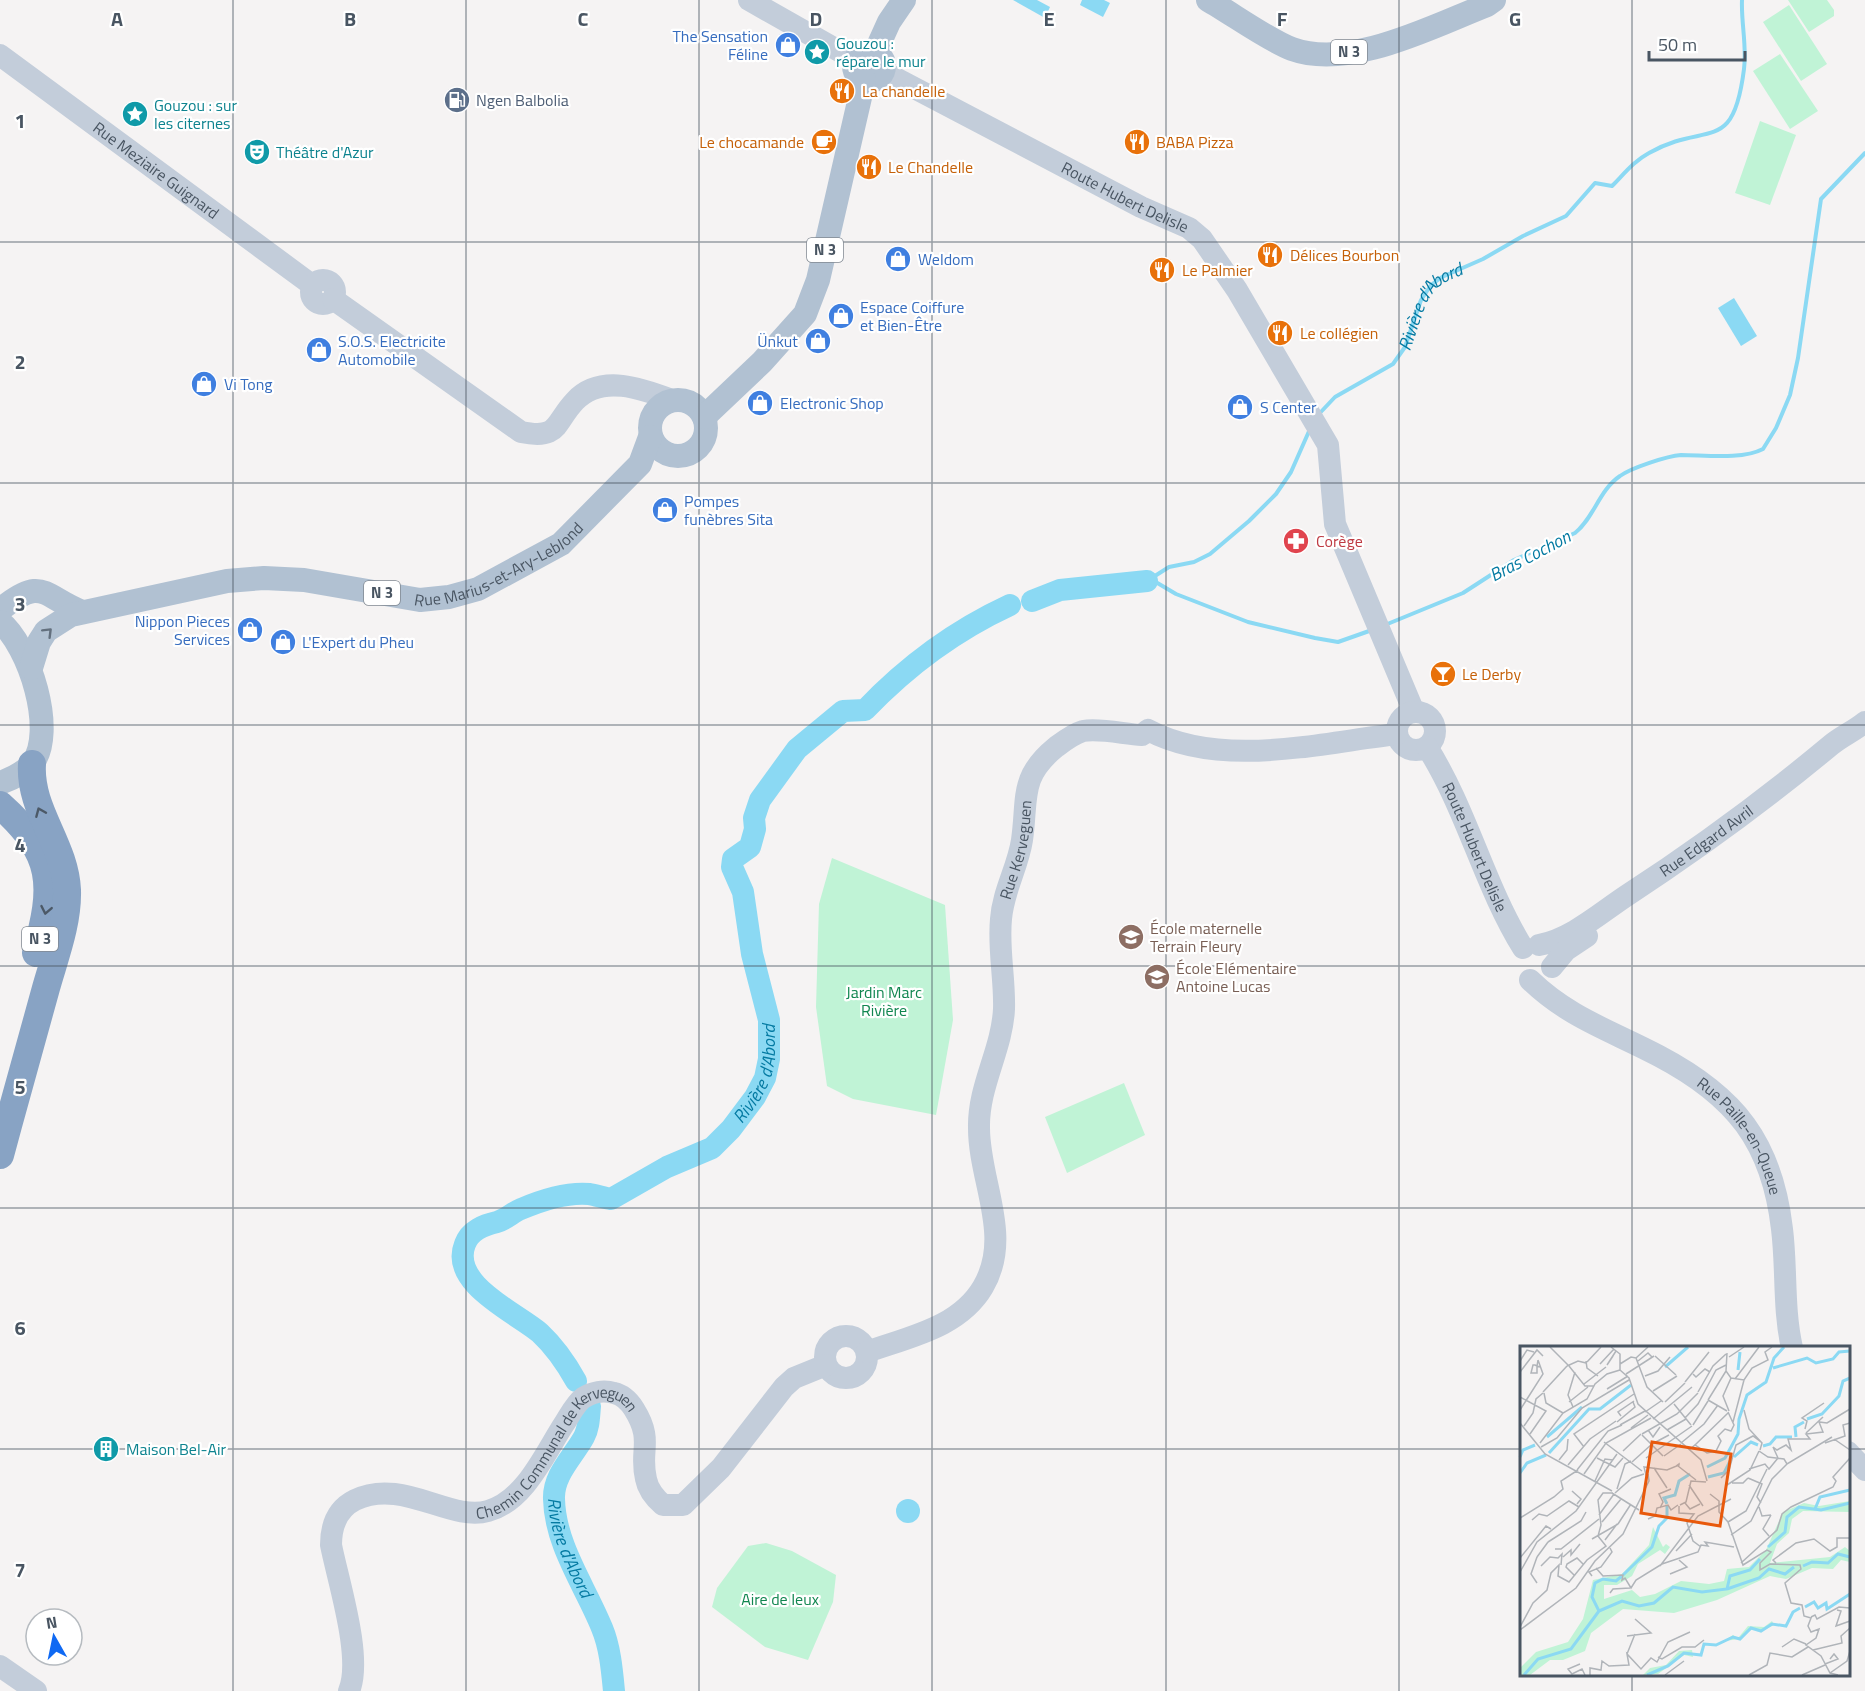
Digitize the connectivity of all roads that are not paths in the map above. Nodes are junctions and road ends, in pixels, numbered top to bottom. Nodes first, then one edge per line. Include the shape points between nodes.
1 (749, 0) edge
2 (904, 0) edge
3 (1208, 0) edge
4 (1494, 0) edge
5 (0, 55) edge
6 (869, 66) junction
7 (680, 408) junction
8 (650, 437) junction
9 (667, 454) junction
10 (640, 464) junction
11 (7, 604) edge
12 (82, 612) junction
13 (0, 622) edge
14 (31, 668) junction
15 (1414, 712) junction
16 (1865, 722) edge
17 (1397, 734) junction
18 (1865, 736) edge
19 (1427, 747) junction
20 (32, 764) junction
21 (0, 783) edge
22 (0, 805) edge
23 (1531, 947) junction
24 (1544, 973) junction
25 (0, 1085) edge
26 (0, 1155) edge
27 (1791, 1346) edge
28 (826, 1365) joint
29 (1850, 1454) edge
30 (1865, 1470) edge
31 (0, 1665) edge
32 (36, 1691) edge
33 (349, 1691) edge

1 - 6 street, Route Hubert Delisle
2 - 6 main road, N 3
3 - 4 main road, N 3 via 1291,49 1316,54 1346,53 1387,43
5 - 7 street, Rue Meziaire Guignard via 312,285 320,280 331,282 335,289 333,299 521,432 537,435 552,431 575,400 594,389 644,389
6 - 7 main road, N 3 via 818,280 805,315 730,390
6 - 15 street, Route Hubert Delisle via 1189,228 1211,250 1323,436 1330,456 1335,524
7 - 8 main road via 649,429
7 - 9 main road via 705,436 697,449 683,456
8 - 9 main road
8 - 10 main road, Rue Marius-et-Ary-Leblond / N 3
9 - 10 main road, Rue Marius-et-Ary-Leblond / N 3
10 - 12 main road, Rue Marius-et-Ary-Leblond / N 3 via 561,544 478,589 449,597 420,600 304,580 264,578 227,581
11 - 12 main road via 33,591 48,592
14 -> 12 main road, Rue Marius-et-Ary-Leblond / N 3 via 45,631
13 - 14 main road, N 3 via 15,638
14 - 20 main road, N 3 via 40,725 38,751
15 - 17 street via 1399,722
15 - 19 street via 1427,715 1435,725 1434,737
16 - 23 street, Rue Edgard Avril via 1703,846 1576,930 1552,943
17 - 19 street via 1409,749
17 - 28 street, Rue Kerveguen via 1290,748 1229,751 1174,741 1148,730 1142,735 1084,731 1067,738 1039,761 1030,774 1018,864 1002,911 1004,1011 980,1106 980,1154 997,1243 992,1267 971,1303 953,1318 934,1329 867,1352 859,1340 838,1338 825,1352
18 - 24 street, Rue Edgard Avril via 1711,854 1566,950
19 - 23 street, Route Hubert Delisle via 1442,770 1506,919
20 - 21 main road
26 -> 20 highway, N 3 via 66,914 65,872 37,804
22 -> 25 highway, N 3 via 36,845 48,879 49,896
23 - 24 street, Route Hubert Delisle via 1551,956
23 - 24 street via 1516,964 1520,974
24 - 27 street, Rue Paille-en-Queue via 1566,1010 1705,1082 1750,1129 1767,1166 1782,1229
28 - 33 street, Chemin Communal de Kerveguen via 794,1378 784,1387 721,1468 683,1504 663,1505 649,1489 645,1477 645,1425 630,1402 620,1395 600,1392 578,1403 527,1482 501,1506 472,1513 386,1493 349,1503 339,1512 331,1532 331,1545 353,1656
29 - 30 street
31 - 32 street

